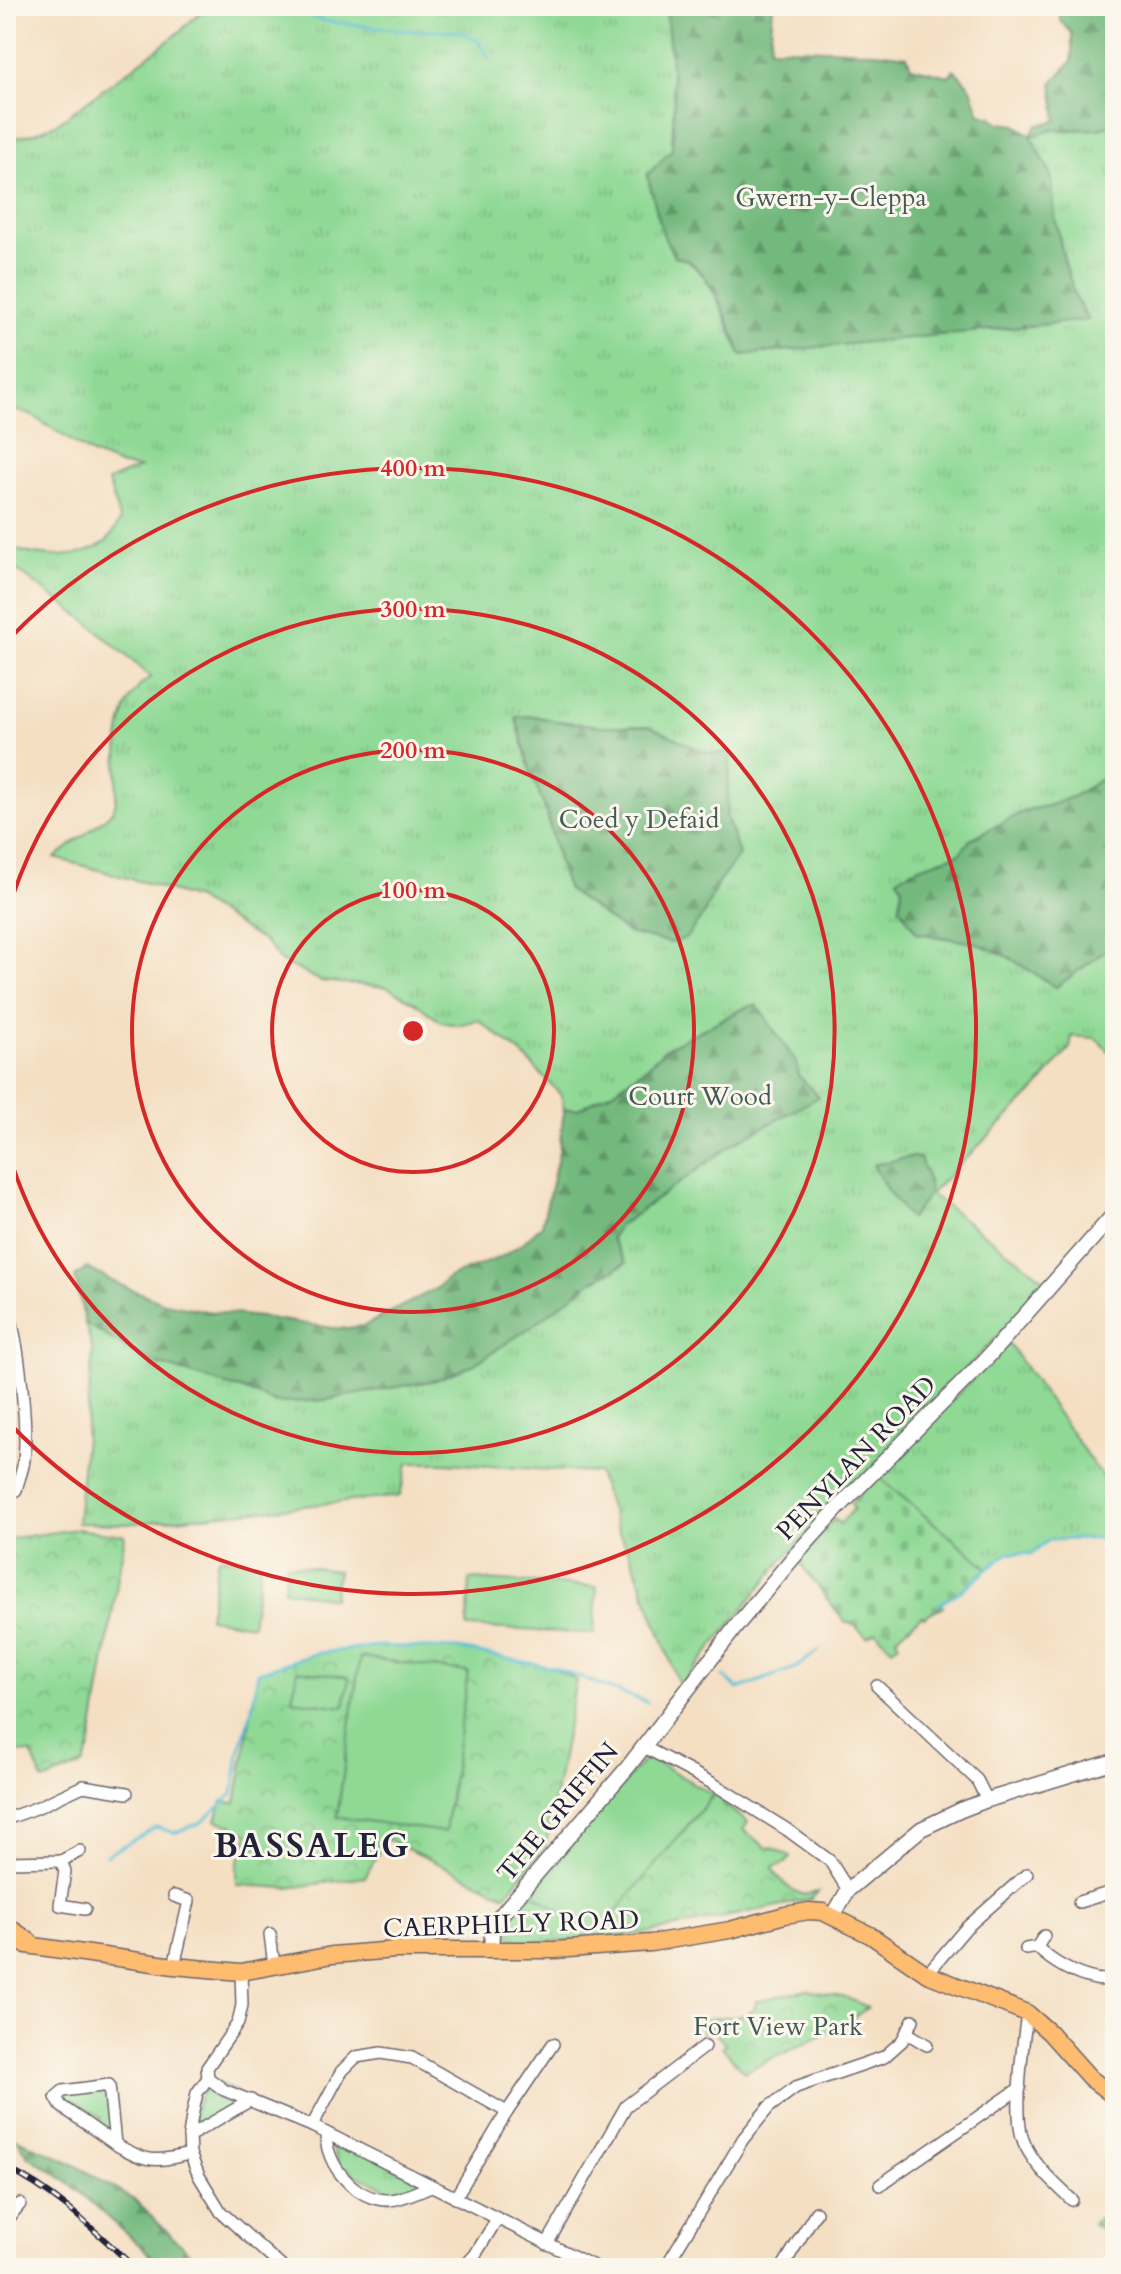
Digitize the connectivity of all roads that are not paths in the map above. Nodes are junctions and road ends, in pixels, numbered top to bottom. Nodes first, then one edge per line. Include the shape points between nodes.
1 (1115, 1213) edge
2 (6, 1306) edge
3 (6, 1496) edge
4 (877, 1686) dead end
5 (644, 1747) junction
6 (1115, 1761) edge
7 (127, 1793) dead end
8 (987, 1800) junction
9 (6, 1819) edge
10 (80, 1851) dead end
11 (61, 1861) junction
12 (6, 1862) edge
13 (1027, 1874) dead end
14 (848, 1890) junction
15 (1115, 1891) edge
16 (174, 1896) dead end
17 (1079, 1902) dead end
18 (85, 1909) dead end
19 (833, 1916) junction
20 (6, 1925) edge
21 (270, 1934) dead end
22 (1044, 1936) dead end
23 (6, 1939) edge
24 (41, 1946) junction
25 (491, 1950) junction
26 (174, 1966) junction
27 (274, 1966) junction
28 (241, 1972) junction
29 (927, 1974) junction
30 (1115, 1979) edge
31 (1027, 2013) junction
32 (913, 2020) dead end
33 (907, 2033) junction
34 (553, 2044) dead end
35 (927, 2045) dead end
36 (705, 2046) dead end
37 (208, 2078) junction
38 (1020, 2088) junction
39 (1113, 2090) edge
40 (251, 2100) junction
41 (507, 2112) junction
42 (312, 2126) junction
43 (326, 2133) junction
44 (189, 2136) junction
45 (115, 2144) junction
46 (190, 2154) junction
47 (880, 2185) dead end
48 (431, 2186) junction
49 (455, 2198) junction
50 (1072, 2200) dead end
51 (20, 2204) dead end
52 (816, 2212) dead end
53 (497, 2219) junction
54 (6, 2221) edge
55 (547, 2244) junction
56 (6, 2256) edge
57 (18, 2268) edge
58 (283, 2268) edge
59 (463, 2268) edge
60 (597, 2268) edge
61 (665, 2268) edge
62 (782, 2268) edge

1 - 5 street, PENYLAN ROAD via 1006,1337 792,1559
2 - 3 street via 15,1342 24,1437 16,1490
4 - 8 street via 977,1780
5 - 14 street via 786,1829 830,1861
5 - 25 street, THE GRIFFIN via 495,1922
6 - 8 street
7 - 9 street via 83,1786
8 - 14 street via 921,1829
10 - 11 street
11 - 12 street
11 - 18 street via 65,1871 60,1905
13 - 29 street via 966,1928
14 - 19 street
15 - 17 street
16 - 26 street via 189,1901
19 - 25 main road, CAERPHILLY ROAD via 809,1911 651,1943
19 - 29 main road, CAERPHILLY ROAD
20 - 24 main road, CAERPHILLY ROAD
21 - 27 street
22 - 30 street via 1032,1948 1096,1980
23 - 24 main road, CAERPHILLY ROAD
24 - 26 main road, CAERPHILLY ROAD
25 - 27 main road, CAERPHILLY ROAD via 395,1950
26 - 28 main road, CAERPHILLY ROAD
27 - 28 main road, CAERPHILLY ROAD
28 - 37 street via 238,2023 207,2068
29 - 31 main road, CAERPHILLY ROAD
31 - 38 street
31 - 39 main road, CAERPHILLY ROAD via 1090,2078
32 - 33 street
33 - 35 street
33 - 61 street via 884,2057 796,2087 769,2107 743,2139
34 - 41 street
36 - 55 street via 626,2106
37 - 40 street
37 - 44 street via 197,2093
38 - 47 street
38 - 50 street via 1023,2138 1036,2162
40 - 42 street
40 - 44 street
41 - 42 street via 412,2058 381,2053 356,2057 341,2072
41 - 49 street
42 - 43 street
43 - 48 street
43 - 48 street via 335,2168 365,2194 388,2200
44 - 46 street
45 - 45 street via 109,2085 63,2091 56,2097
45 - 46 street via 138,2158
46 - 58 street via 221,2212
48 - 49 street
49 - 53 street
51 - 54 street
52 - 62 street
53 - 55 street
53 - 59 street
55 - 60 street
56 - 57 street

